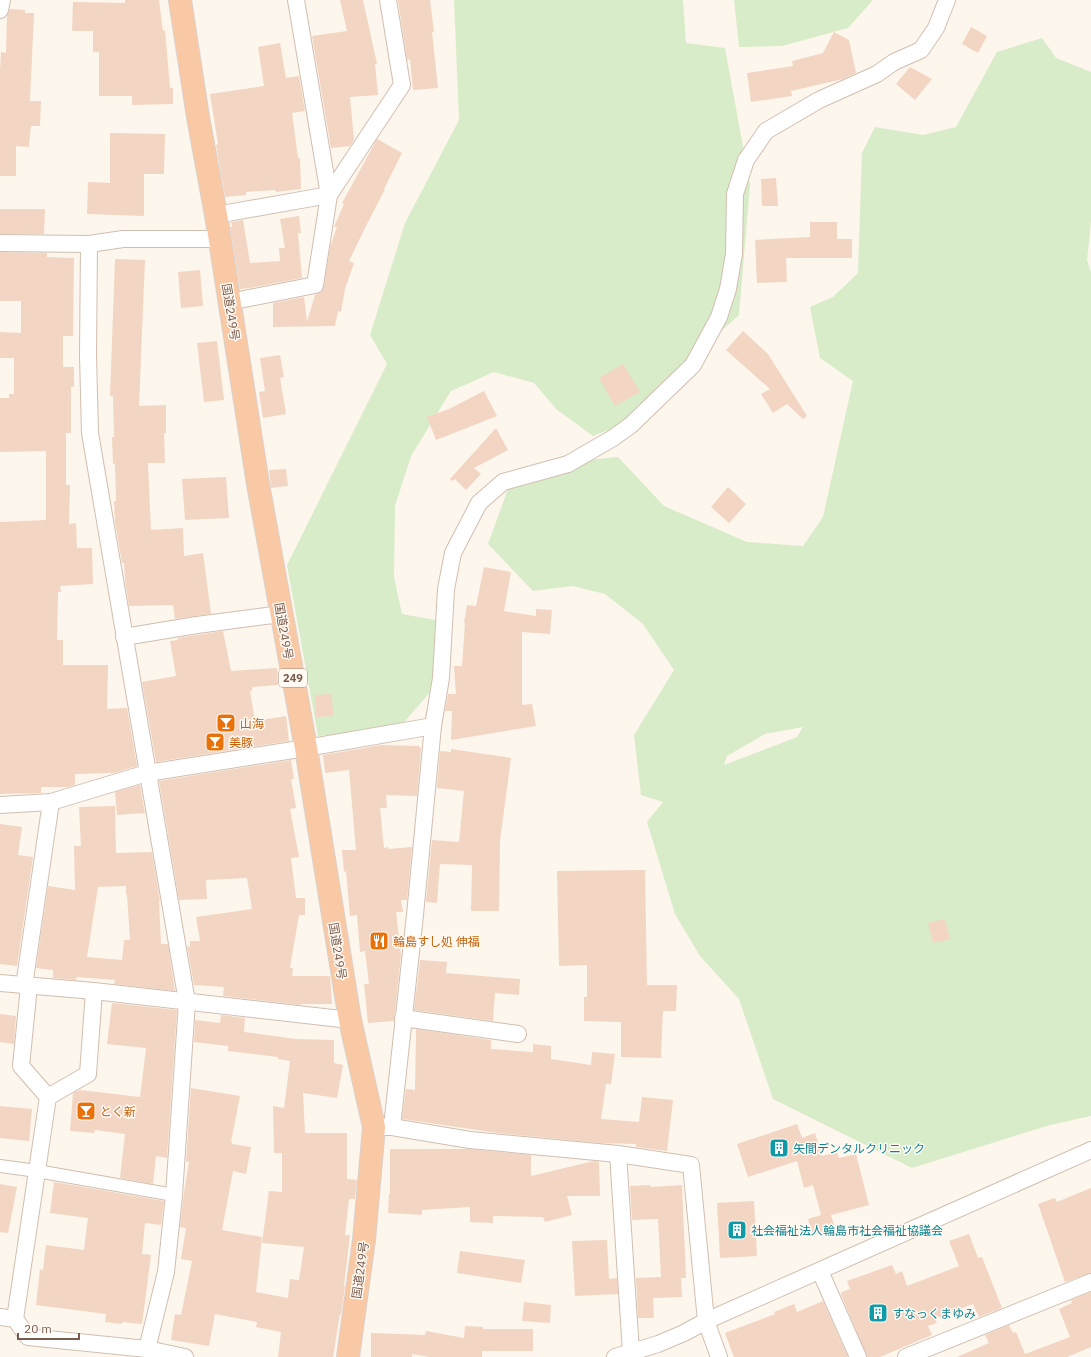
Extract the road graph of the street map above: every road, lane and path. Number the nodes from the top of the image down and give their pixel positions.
1 (2, 0) edge
2 (180, 0) edge
3 (296, 0) edge
4 (388, 0) edge
5 (947, 0) edge
6 (0, 10) edge
7 (329, 195) junction
8 (216, 215) junction
9 (220, 240) junction
10 (0, 242) edge
11 (89, 244) junction
12 (230, 302) junction
13 (281, 614) junction
14 (124, 637) junction
15 (433, 726) junction
16 (306, 748) junction
17 (147, 773) junction
18 (51, 802) junction
19 (0, 805) edge
20 (0, 983) edge
21 (26, 986) junction
22 (94, 991) junction
23 (187, 1002) junction
24 (403, 1018) junction
25 (350, 1020) junction
26 (518, 1034) dead end
27 (48, 1096) junction
28 (383, 1127) junction
29 (1091, 1150) edge
30 (618, 1154) junction
31 (0, 1166) edge
32 (38, 1171) junction
33 (174, 1195) junction
34 (820, 1271) junction
35 (1091, 1282) edge
36 (7, 1318) edge
37 (706, 1321) junction
38 (147, 1349) junction
39 (630, 1352) junction
40 (185, 1357) edge
41 (348, 1357) edge
42 (615, 1357) edge
43 (719, 1357) edge
44 (858, 1357) edge
45 (906, 1357) edge

1 - 6 street
2 - 8 highway, 国道249号 / 249
3 - 7 street
4 - 7 street
5 - 15 street
7 - 8 street
7 - 12 street
8 - 9 highway, 国道249号 / 249
9 - 11 street
9 - 12 highway, 国道249号 / 249
10 - 11 street
11 - 14 street
12 - 13 highway, 国道249号 / 249
13 - 14 street
13 - 16 highway, 国道249号 / 249
14 - 17 street
15 - 16 street
15 - 24 street
16 - 17 street
16 - 25 highway, 国道249号 / 249
17 - 18 street
17 - 23 street
18 - 19 street
18 - 21 street
20 - 21 street
21 - 22 street
21 - 27 street
22 - 23 street
22 - 27 street
23 - 25 street
23 - 33 street
24 - 26 street
24 - 28 street
25 - 28 highway, 国道249号 / 249
27 - 32 street
28 - 30 street
28 - 41 highway, 国道249号 / 249
29 - 34 street
30 - 37 street
30 - 39 street
31 - 32 street
32 - 33 street
32 - 36 street
33 - 38 street
34 - 37 street
34 - 44 street
35 - 45 street
36 - 38 street
37 - 39 street
37 - 43 street
38 - 40 street
39 - 42 street

